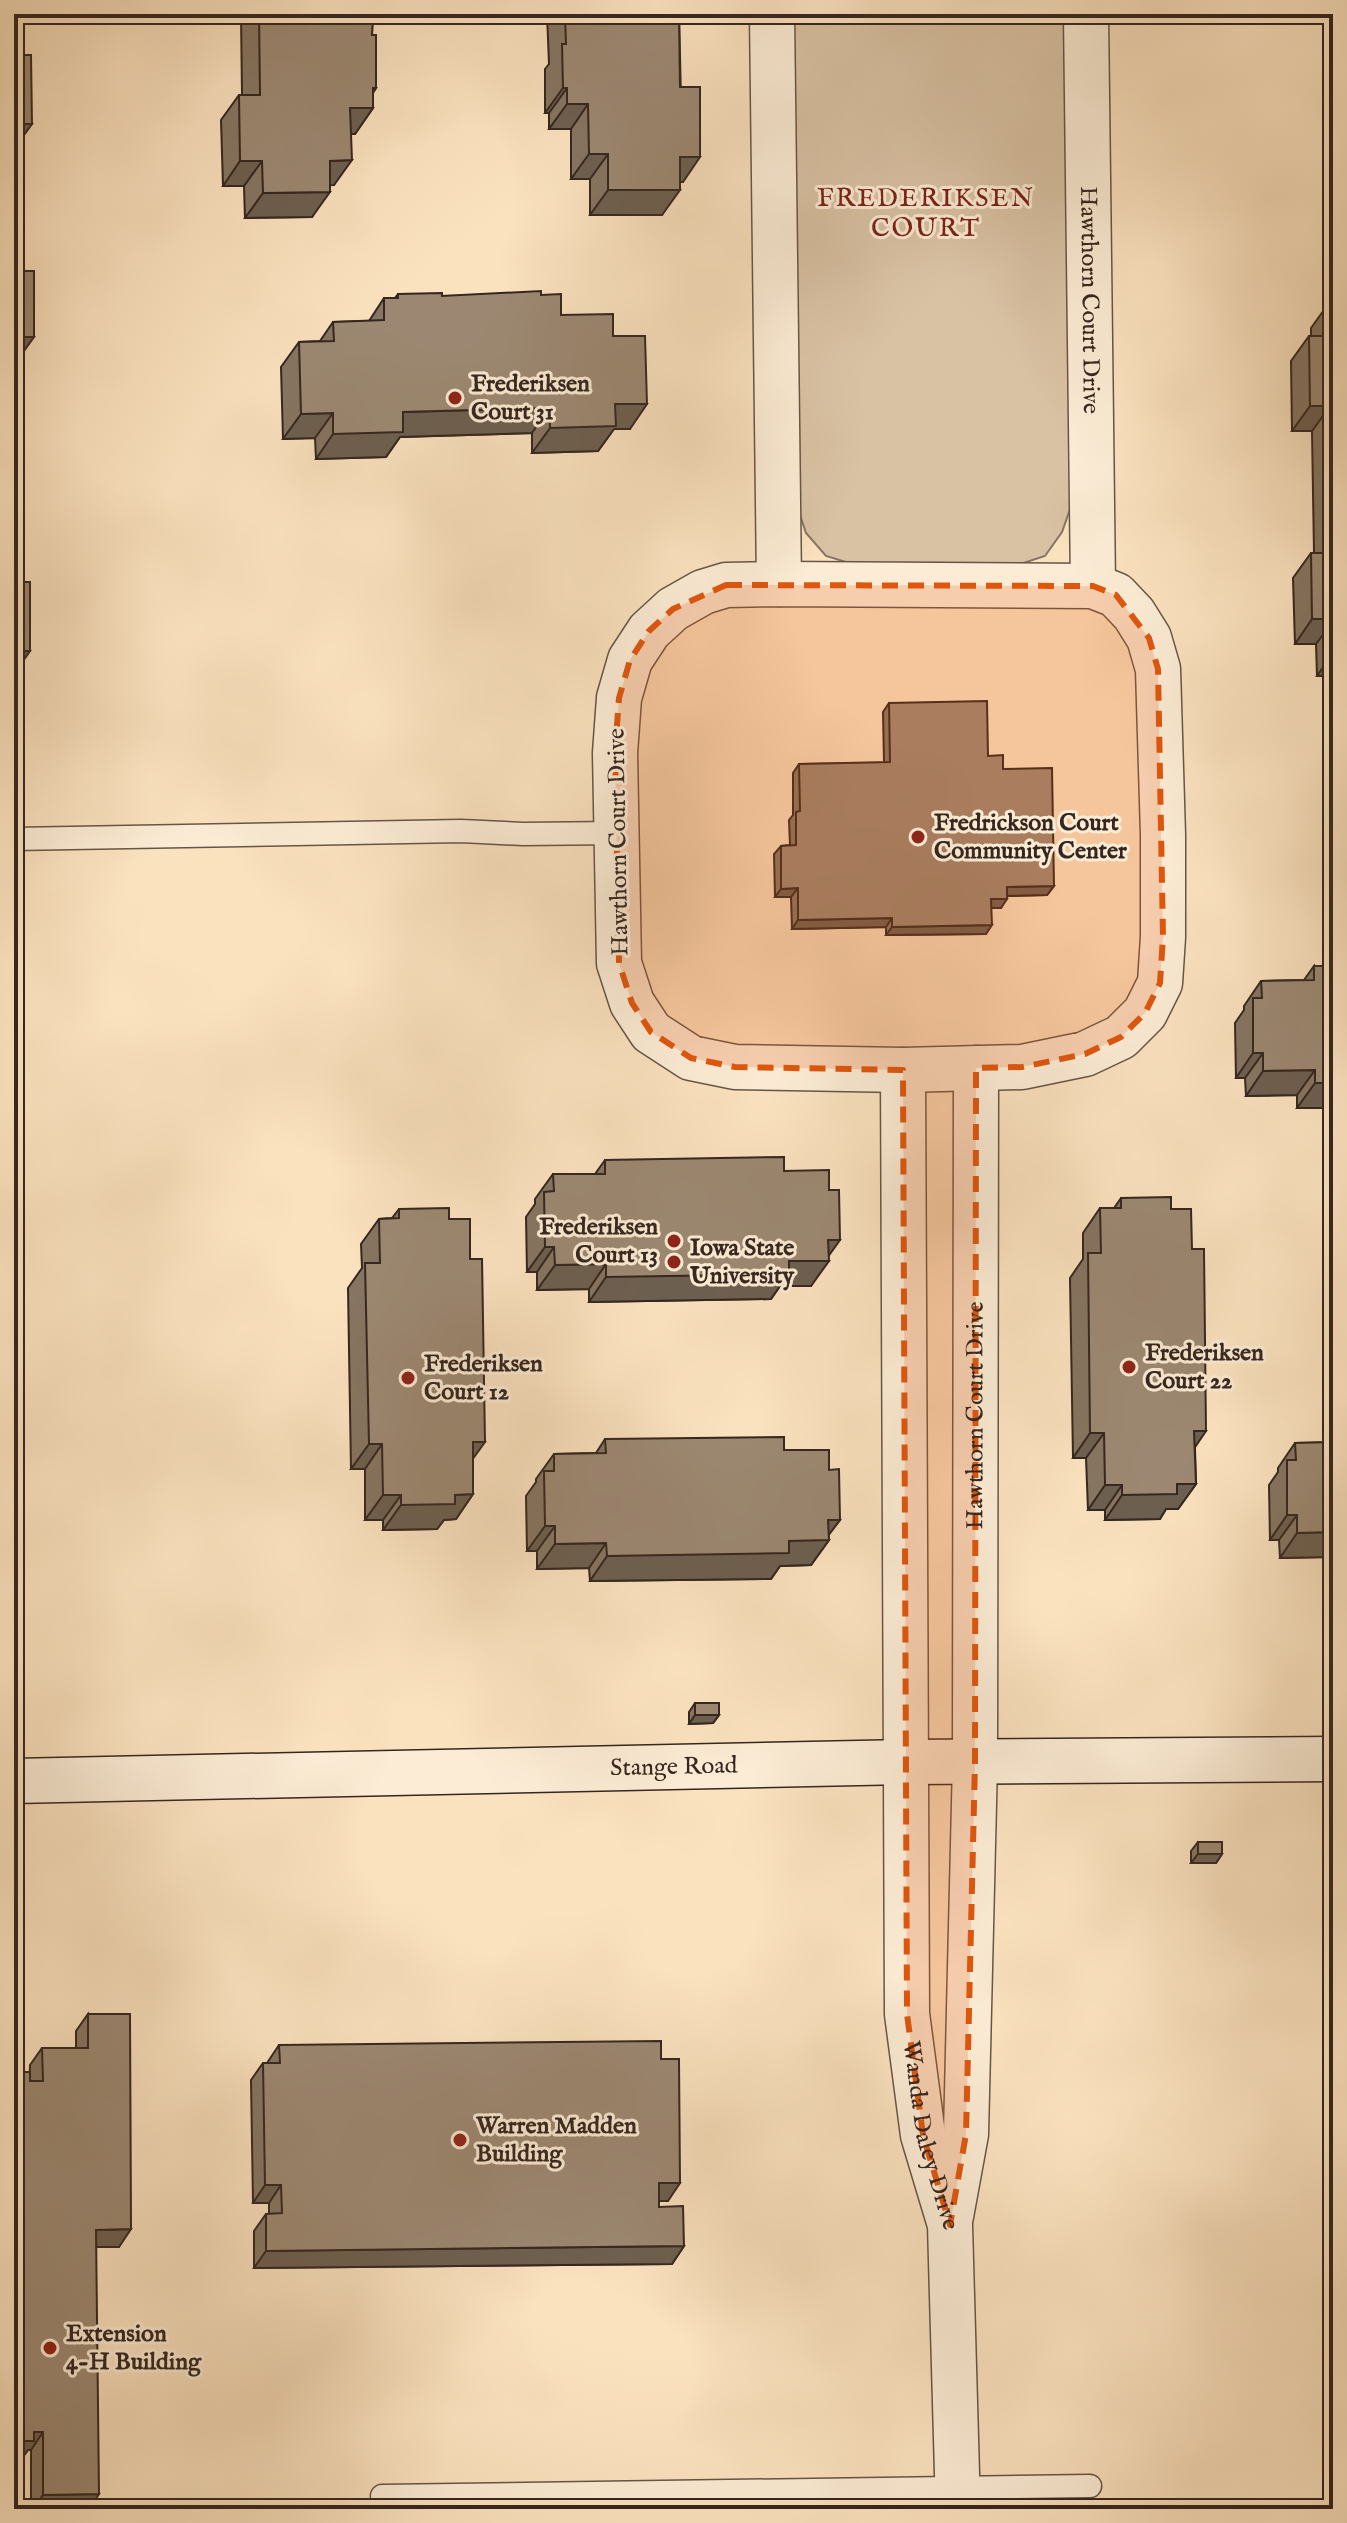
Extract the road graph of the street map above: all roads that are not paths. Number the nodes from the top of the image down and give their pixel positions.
1 (772, 14) edge
2 (1086, 14) edge
3 (779, 584) junction
4 (1093, 586) junction
5 (617, 833) junction
6 (14, 839) edge
7 (976, 1068) junction
8 (903, 1070) junction
9 (1333, 1759) edge
10 (907, 1762) junction
11 (975, 1762) junction
12 (14, 1781) edge
13 (950, 2225) junction
14 (1090, 2486) dead end
15 (382, 2496) dead end
16 (958, 2498) edge

1 - 3 street
2 - 4 street, Hawthorn Court Drive
3 - 4 street, Hawthorn Court Drive
3 - 5 street, Hawthorn Court Drive
4 - 7 street, Hawthorn Court Drive
5 - 6 lane
5 - 8 street, Hawthorn Court Drive
7 - 8 street, Hawthorn Court Drive
7 - 11 street, Hawthorn Court Drive
8 - 10 street
9 - 11 street, Stange Road
10 - 11 street, Stange Road
10 - 12 street, Stange Road
10 - 13 street, Wanda Daley Drive
11 - 13 street, Hawthorn Court Drive
13 - 16 street, Wanda Daley Drive
14 - 16 lane
15 - 16 lane

